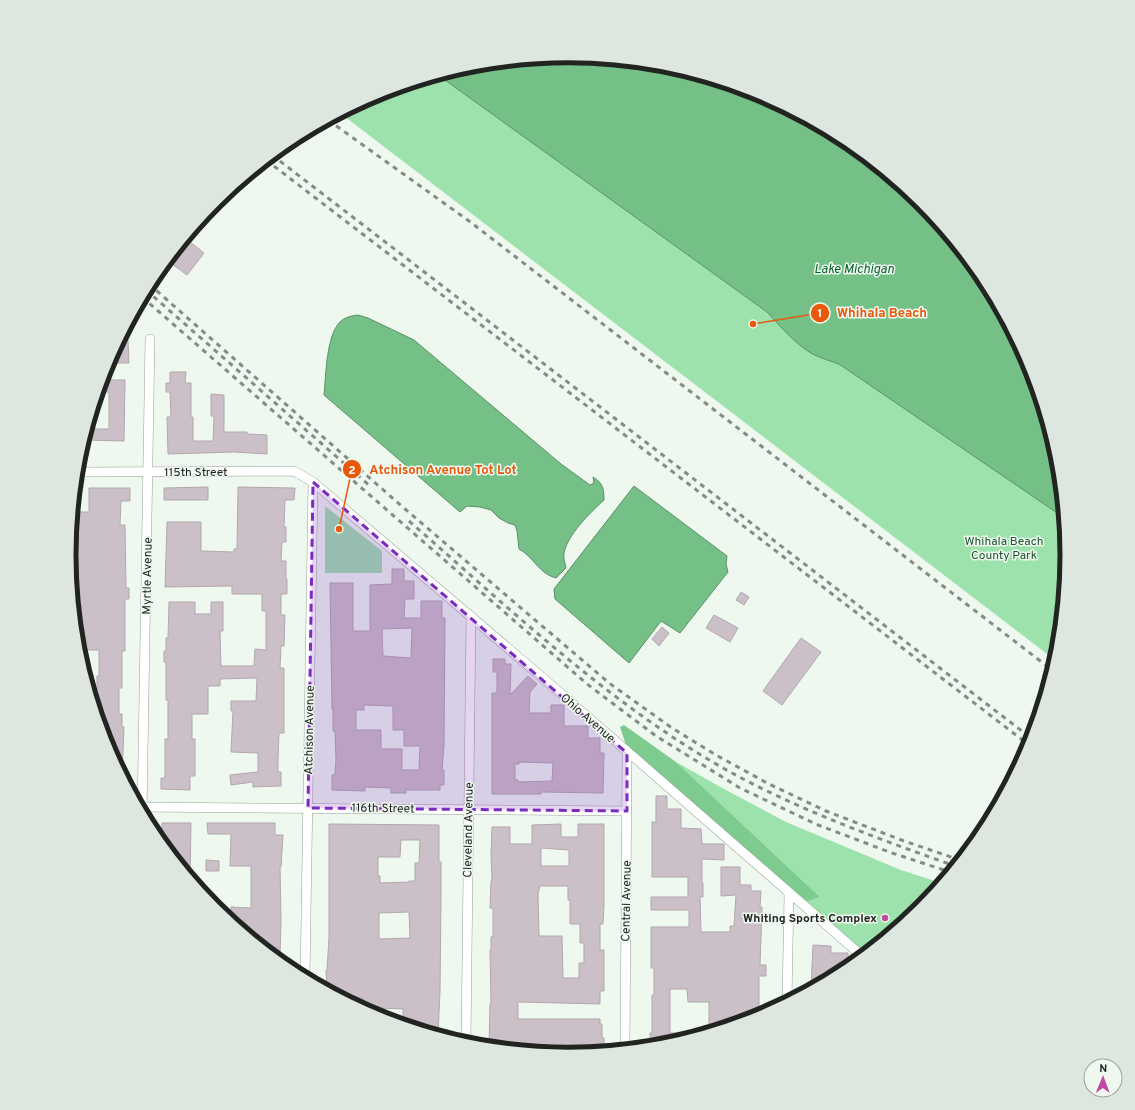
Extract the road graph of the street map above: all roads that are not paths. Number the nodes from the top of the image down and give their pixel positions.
1 (150, 339) dead end
2 (83, 472) edge
3 (149, 472) junction
4 (312, 482) junction
5 (470, 616) junction
6 (628, 753) junction
7 (141, 801) edge
8 (308, 808) junction
9 (146, 809) edge
10 (468, 809) junction
11 (627, 811) junction
12 (789, 894) junction
13 (857, 952) edge
14 (305, 971) edge
15 (787, 995) edge
16 (466, 1037) edge
17 (625, 1044) edge

1 - 3 street, Myrtle Avenue
2 - 3 street, 115th Street
3 - 4 street, 115th Street
3 - 7 street, Myrtle Avenue
4 - 5 street, Ohio Avenue
4 - 8 street, Atchison Avenue
5 - 6 street, Ohio Avenue
5 - 10 street, Cleveland Avenue
6 - 11 street, Central Avenue
6 - 12 street, Ohio Avenue
8 - 9 street, 116th Street
8 - 10 street, 116th Street
8 - 14 street, Atchison Avenue
10 - 11 street, 116th Street
10 - 16 street, Cleveland Avenue
11 - 17 street, Central Avenue
12 - 13 street, Ohio Avenue
12 - 15 street

